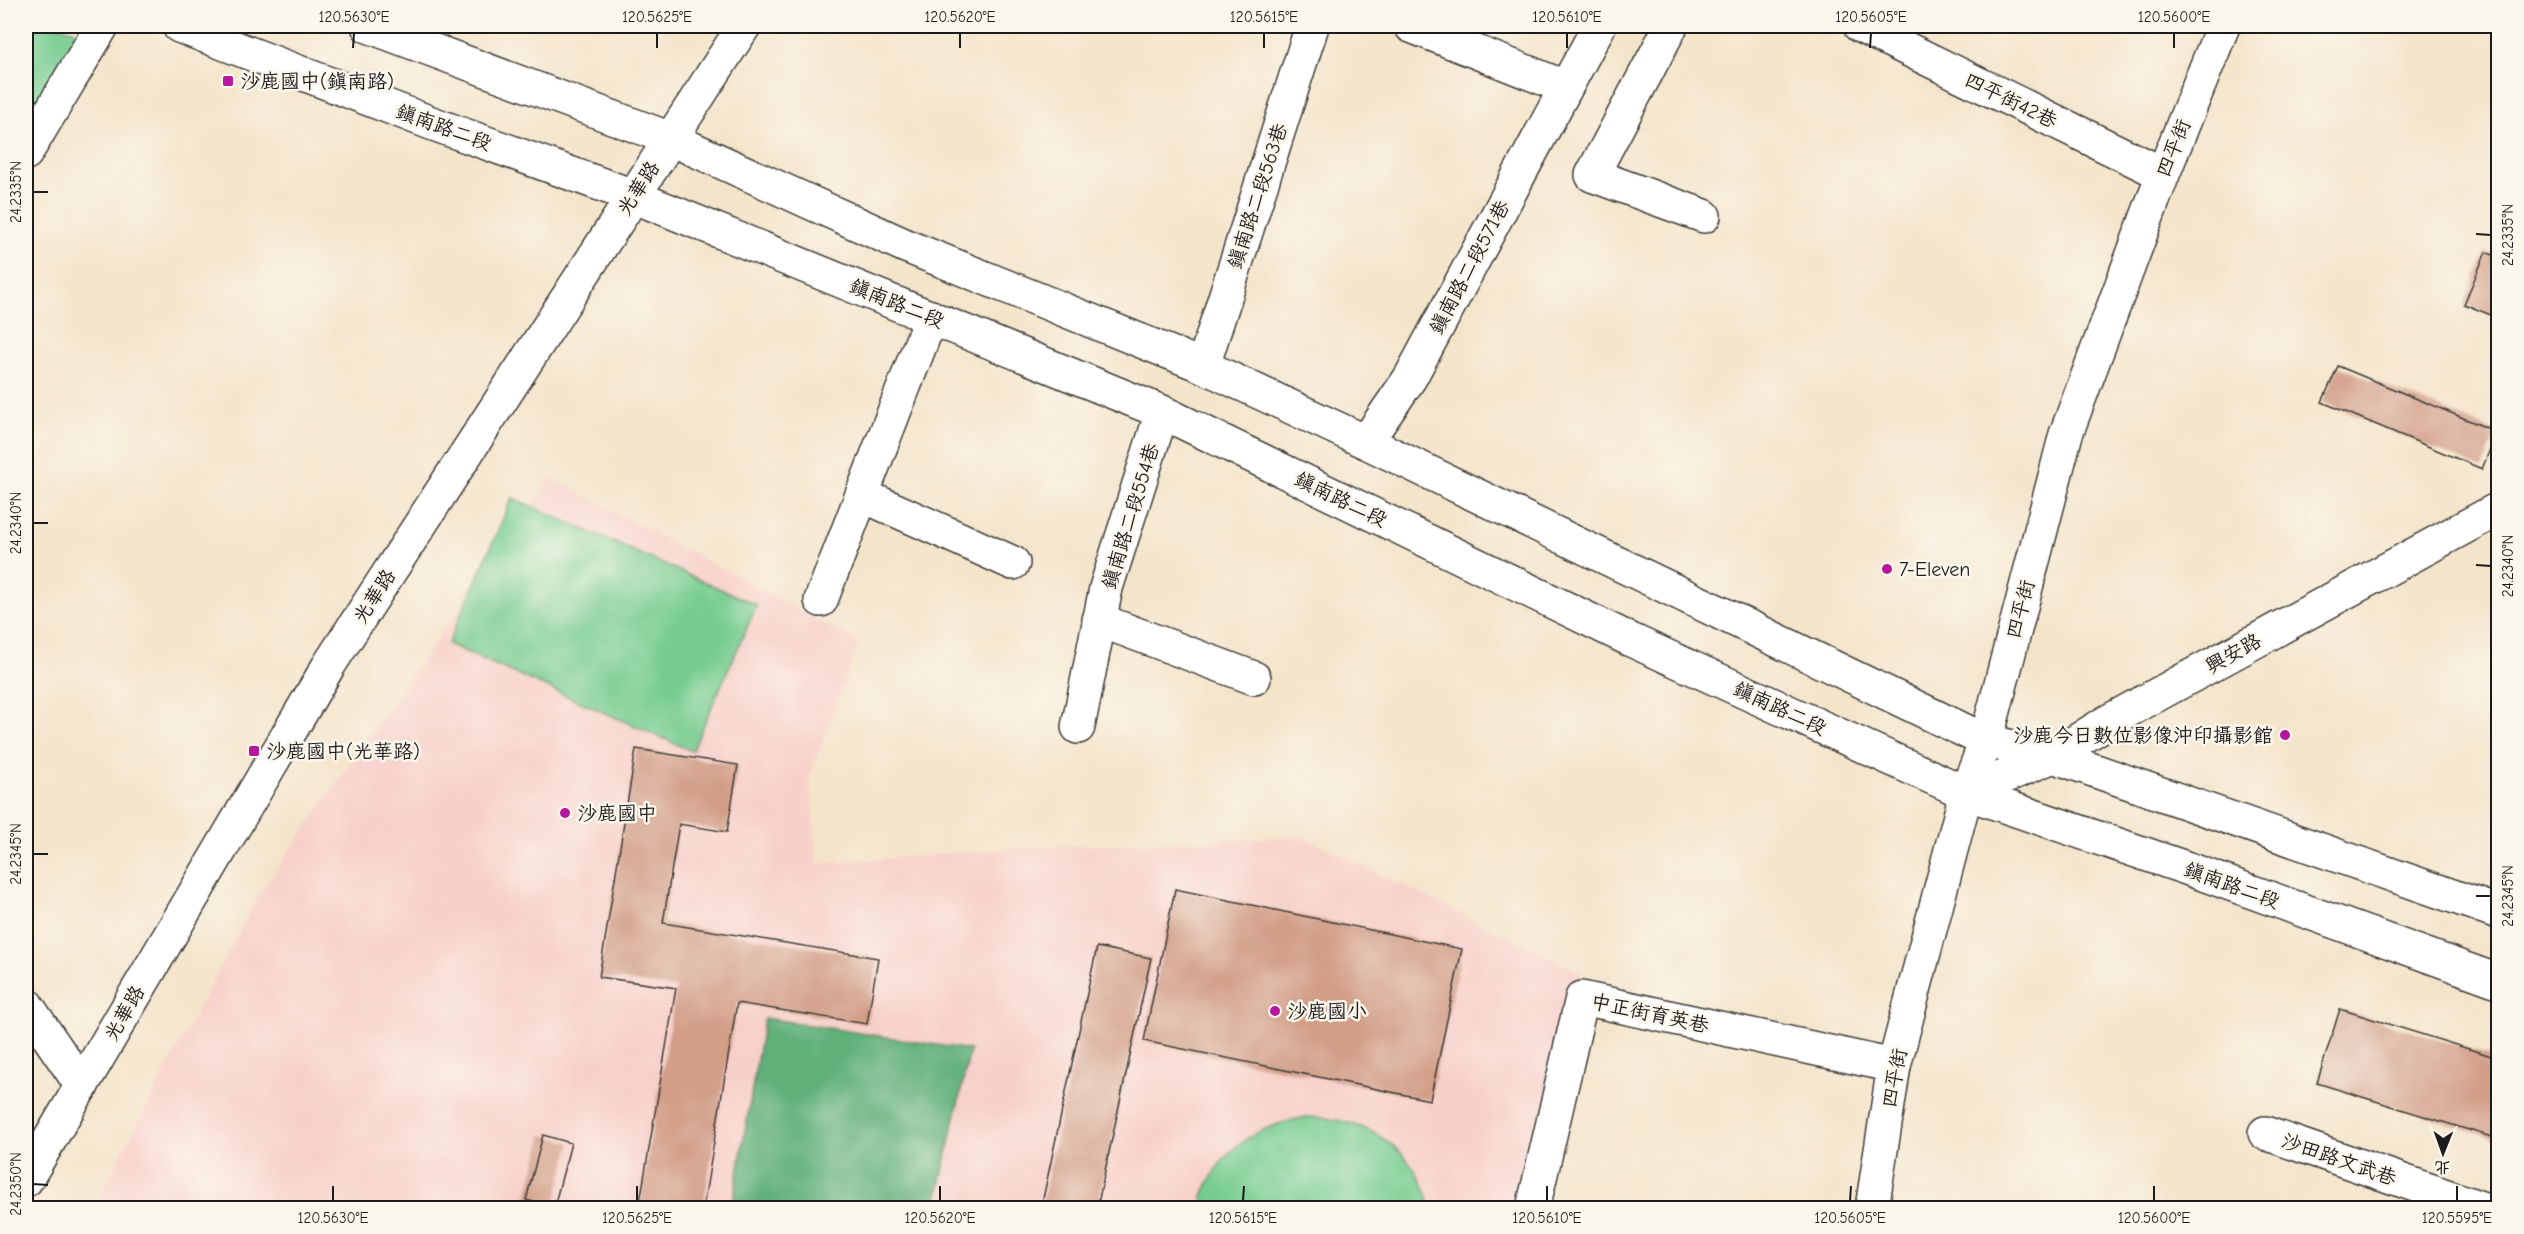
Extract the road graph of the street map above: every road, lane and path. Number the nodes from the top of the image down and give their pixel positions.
1 (102, 26) edge
2 (179, 26) edge
3 (368, 26) edge
4 (744, 26) edge
5 (1312, 26) edge
6 (1411, 26) edge
7 (1599, 26) edge
8 (1671, 26) edge
9 (1860, 26) edge
10 (2223, 26) edge
11 (1565, 87) junction
12 (671, 139) junction
13 (26, 153) edge
14 (2163, 174) junction
15 (633, 196) junction
16 (1704, 216) dead end
17 (931, 317) junction
18 (1203, 366) junction
19 (1162, 412) junction
20 (1366, 442) junction
21 (862, 495) junction
22 (2499, 509) edge
23 (1013, 563) dead end
24 (821, 600) dead end
25 (1100, 620) junction
26 (1254, 678) dead end
27 (1078, 727) dead end
28 (1986, 741) junction
29 (2053, 756) junction
30 (1966, 793) junction
31 (2499, 912) edge
32 (2499, 981) edge
33 (26, 1004) edge
34 (1894, 1066) junction
35 (82, 1086) junction
36 (2265, 1133) dead end
37 (34, 1148) edge
38 (26, 1180) edge
39 (1533, 1209) edge
40 (1872, 1209) edge
41 (2481, 1209) edge

1 - 13 street
2 - 15 street, 鎮南路二段
3 - 12 street
4 - 12 street, 光華路
5 - 18 street, 鎮南路二段563巷
6 - 11 street
7 - 11 street, 鎮南路二段571巷
8 - 16 street
9 - 14 street, 四平街42巷
10 - 14 street, 四平街
11 - 20 street, 鎮南路二段571巷
12 - 15 street, 光華路
12 - 18 street
14 - 28 street, 四平街
15 - 17 street, 鎮南路二段
15 - 35 street, 光華路
17 - 19 street, 鎮南路二段
17 - 21 street
18 - 20 street
19 - 25 street, 鎮南路二段554巷
19 - 30 street, 鎮南路二段
20 - 28 street
21 - 23 street
21 - 24 street
22 - 29 street, 興安路
25 - 26 street
25 - 27 street, 鎮南路二段554巷
28 - 29 street
28 - 30 street, 四平街
29 - 30 street, 興安路
29 - 31 street
30 - 32 street, 鎮南路二段
30 - 34 street, 四平街
33 - 35 street
34 - 39 street, 中正街育英巷
34 - 40 street, 四平街
35 - 37 street, 光華路
36 - 41 street, 沙田路文武巷
37 - 38 street, 光華路

